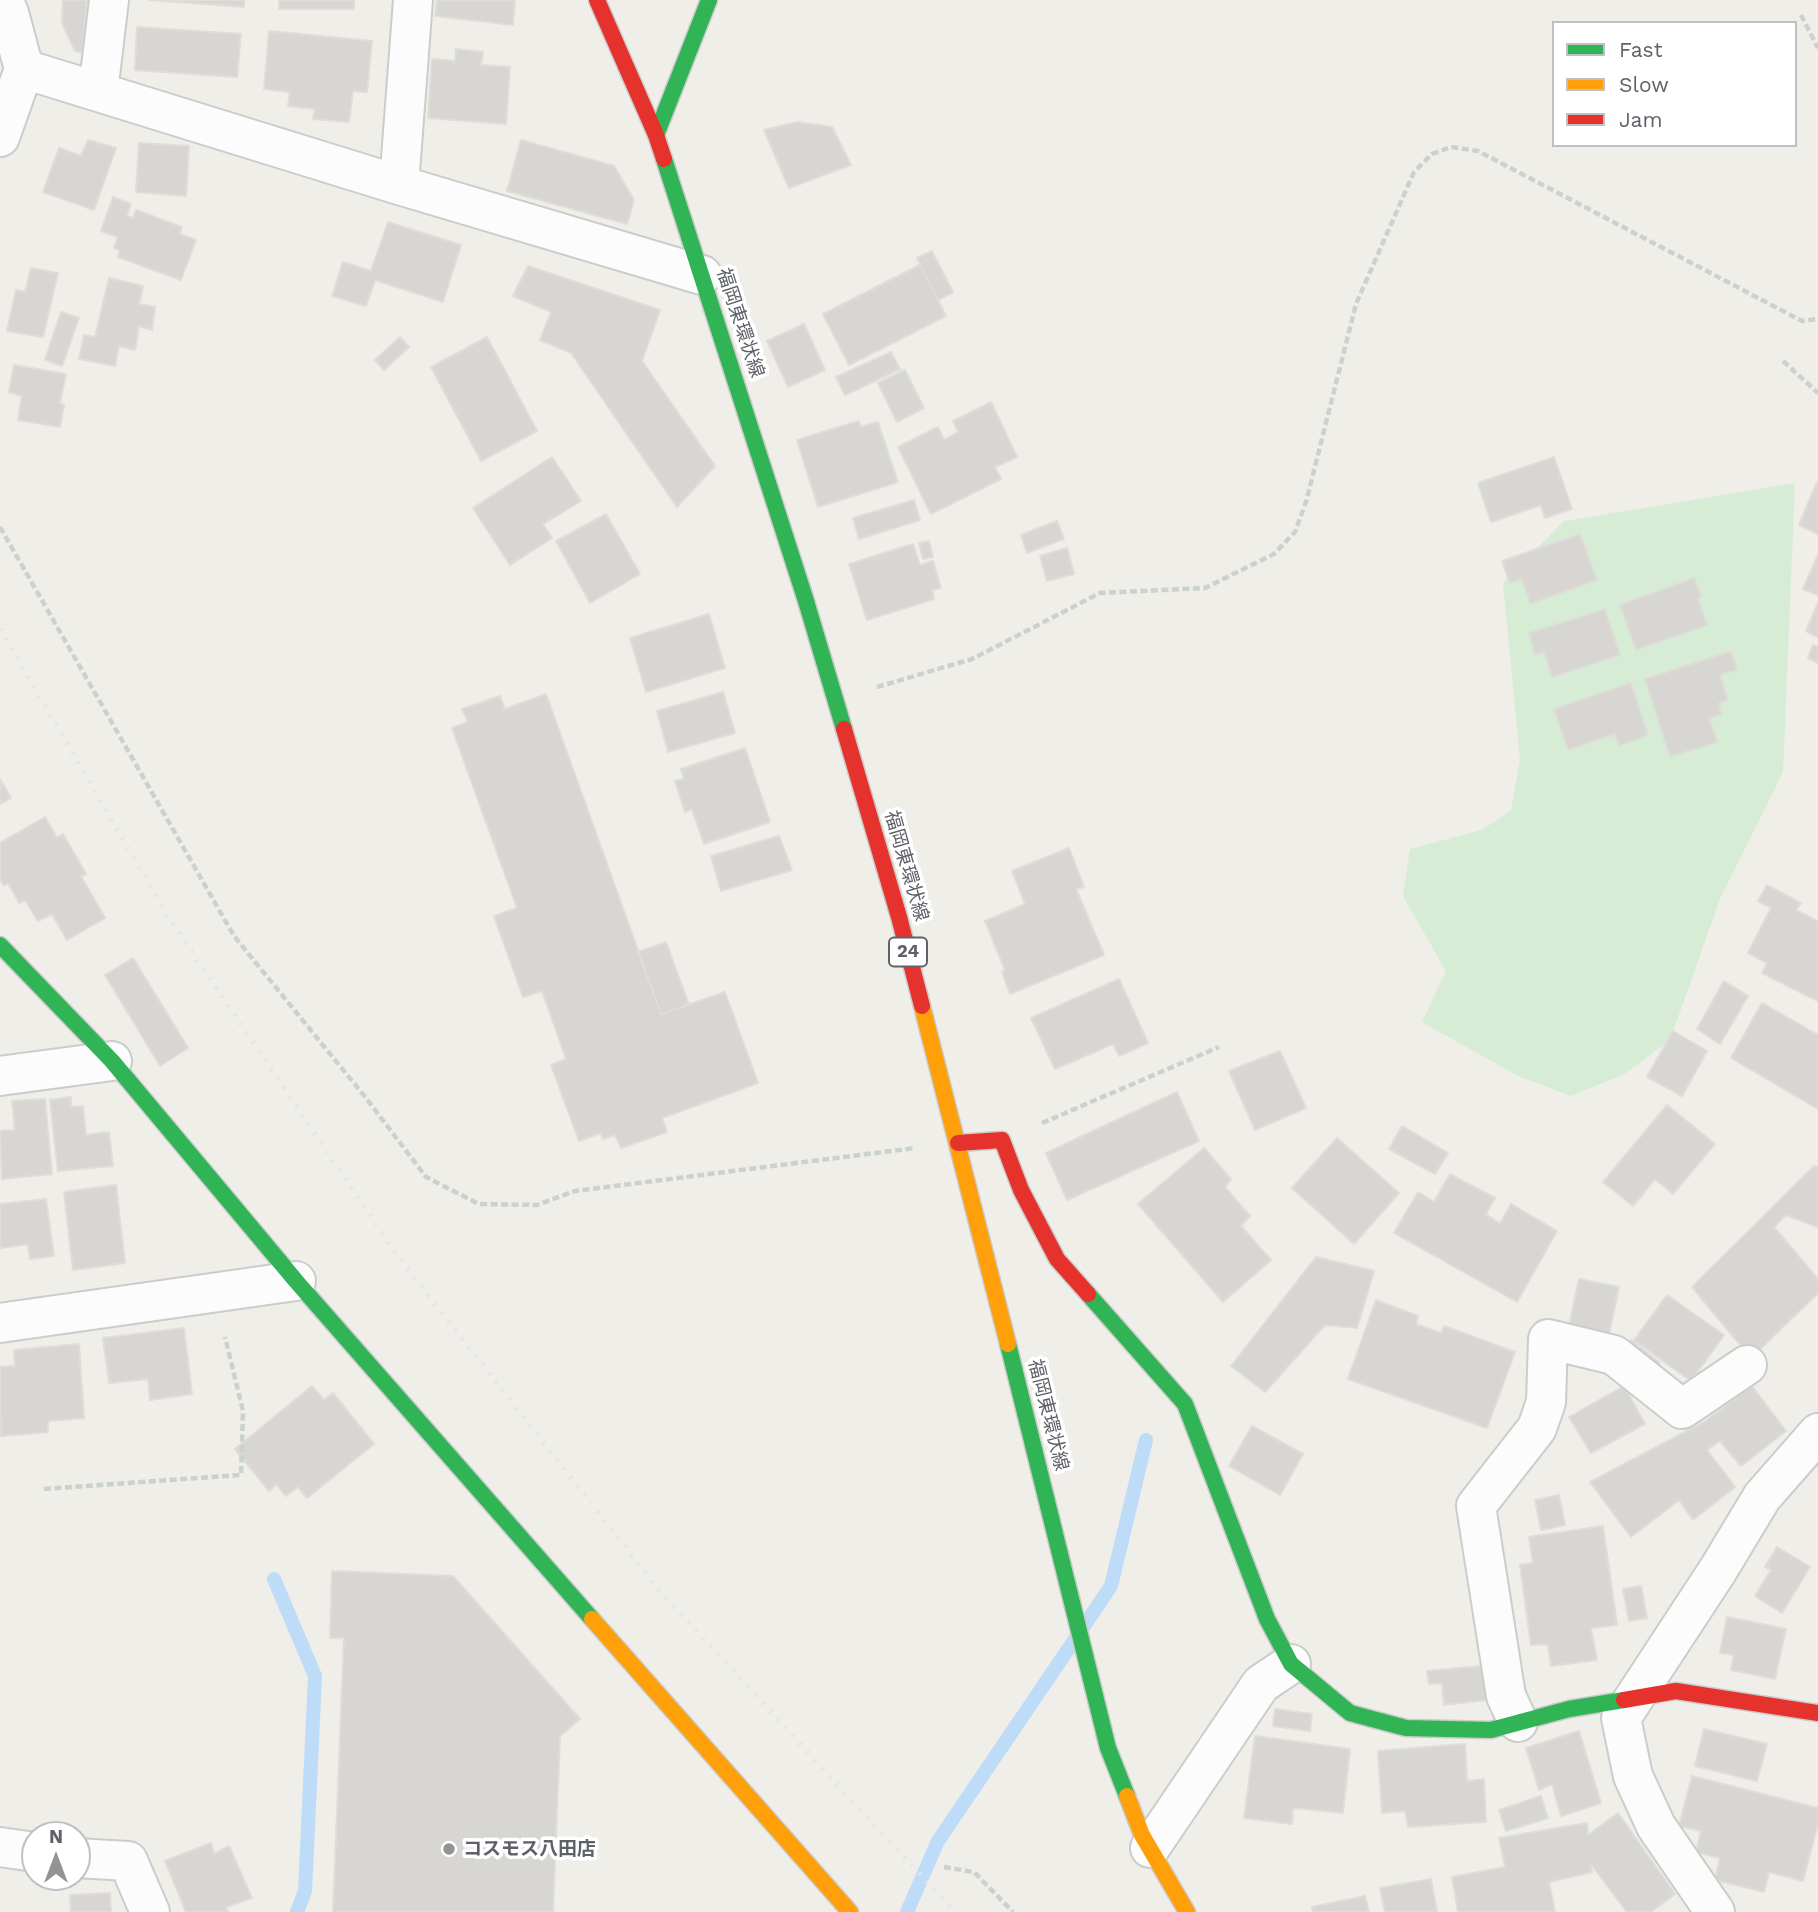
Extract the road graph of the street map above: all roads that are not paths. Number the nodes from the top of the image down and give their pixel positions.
1 (3, 0) edge
2 (108, 0) edge
3 (413, 0) edge
4 (597, 0) edge
5 (709, 0) edge
6 (24, 69) junction
7 (98, 92) junction
8 (656, 135) junction
9 (0, 137) edge
10 (399, 185) junction
11 (702, 275) junction
12 (0, 945) edge
13 (112, 1062) junction
14 (0, 1076) edge
15 (958, 1143) junction
16 (296, 1281) junction
17 (0, 1322) edge
18 (1747, 1365) dead end
19 (1818, 1433) edge
20 (1291, 1664) junction
21 (1635, 1696) junction
22 (1818, 1713) edge
23 (1518, 1722) junction
24 (0, 1847) edge
25 (1150, 1848) junction
26 (21, 1850) edge
27 (91, 1859) edge
28 (150, 1912) edge
29 (850, 1912) edge
30 (1187, 1912) edge
31 (1715, 1912) edge

1 - 6 street
2 - 7 street
3 - 10 street
4 - 8 street, 福岡東環状線 / 24
5 - 8 street
6 - 7 street
6 - 9 street
7 - 10 street
8 - 11 street, 福岡東環状線 / 24
10 - 11 street
11 - 15 street, 福岡東環状線 / 24
12 - 13 street
13 - 14 street
13 - 16 street
15 - 20 street
15 - 25 street, 福岡東環状線 / 24
16 - 17 street
16 - 29 street
18 - 23 street
19 - 21 street
20 - 23 street
20 - 25 street
21 - 22 street
21 - 23 street
21 - 31 street
24 - 26 street
25 - 30 street, 福岡東環状線 / 24
27 - 28 street

